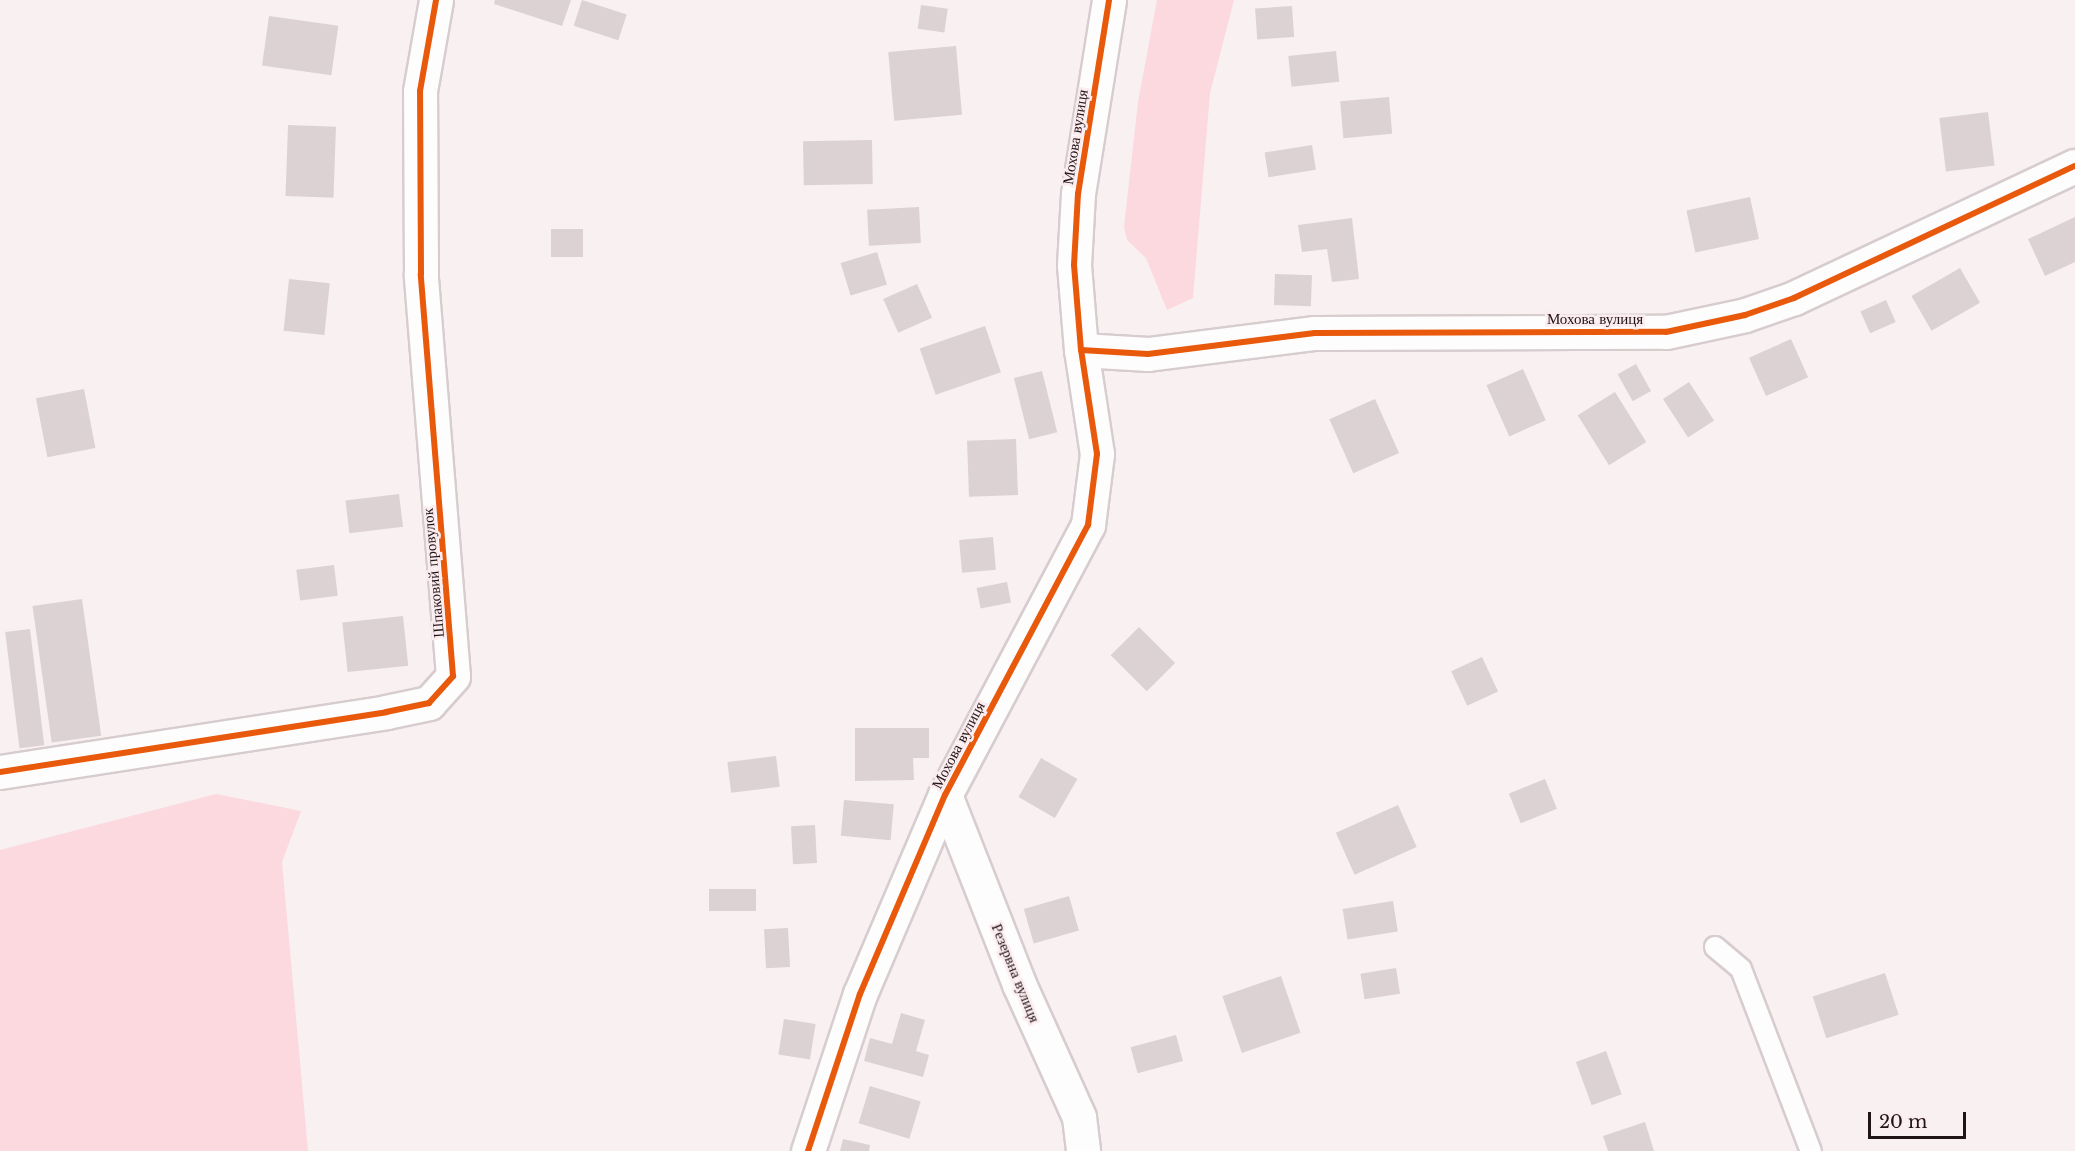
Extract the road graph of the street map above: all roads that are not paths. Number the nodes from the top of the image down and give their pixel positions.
1 (436, 0) edge
2 (1109, 0) edge
3 (2075, 166) edge
4 (1081, 350) junction
5 (0, 772) edge
6 (945, 795) junction
7 (1716, 947) dead end
8 (808, 1151) edge
9 (1083, 1151) edge
10 (1811, 1151) edge

1 - 5 street, Шпаковий провулок
2 - 4 street, Мохова вулиця
3 - 4 street, Мохова вулиця
4 - 6 street, Мохова вулиця
6 - 8 street, Мохова вулиця
6 - 9 street, Резервна вулиця
7 - 10 lane

